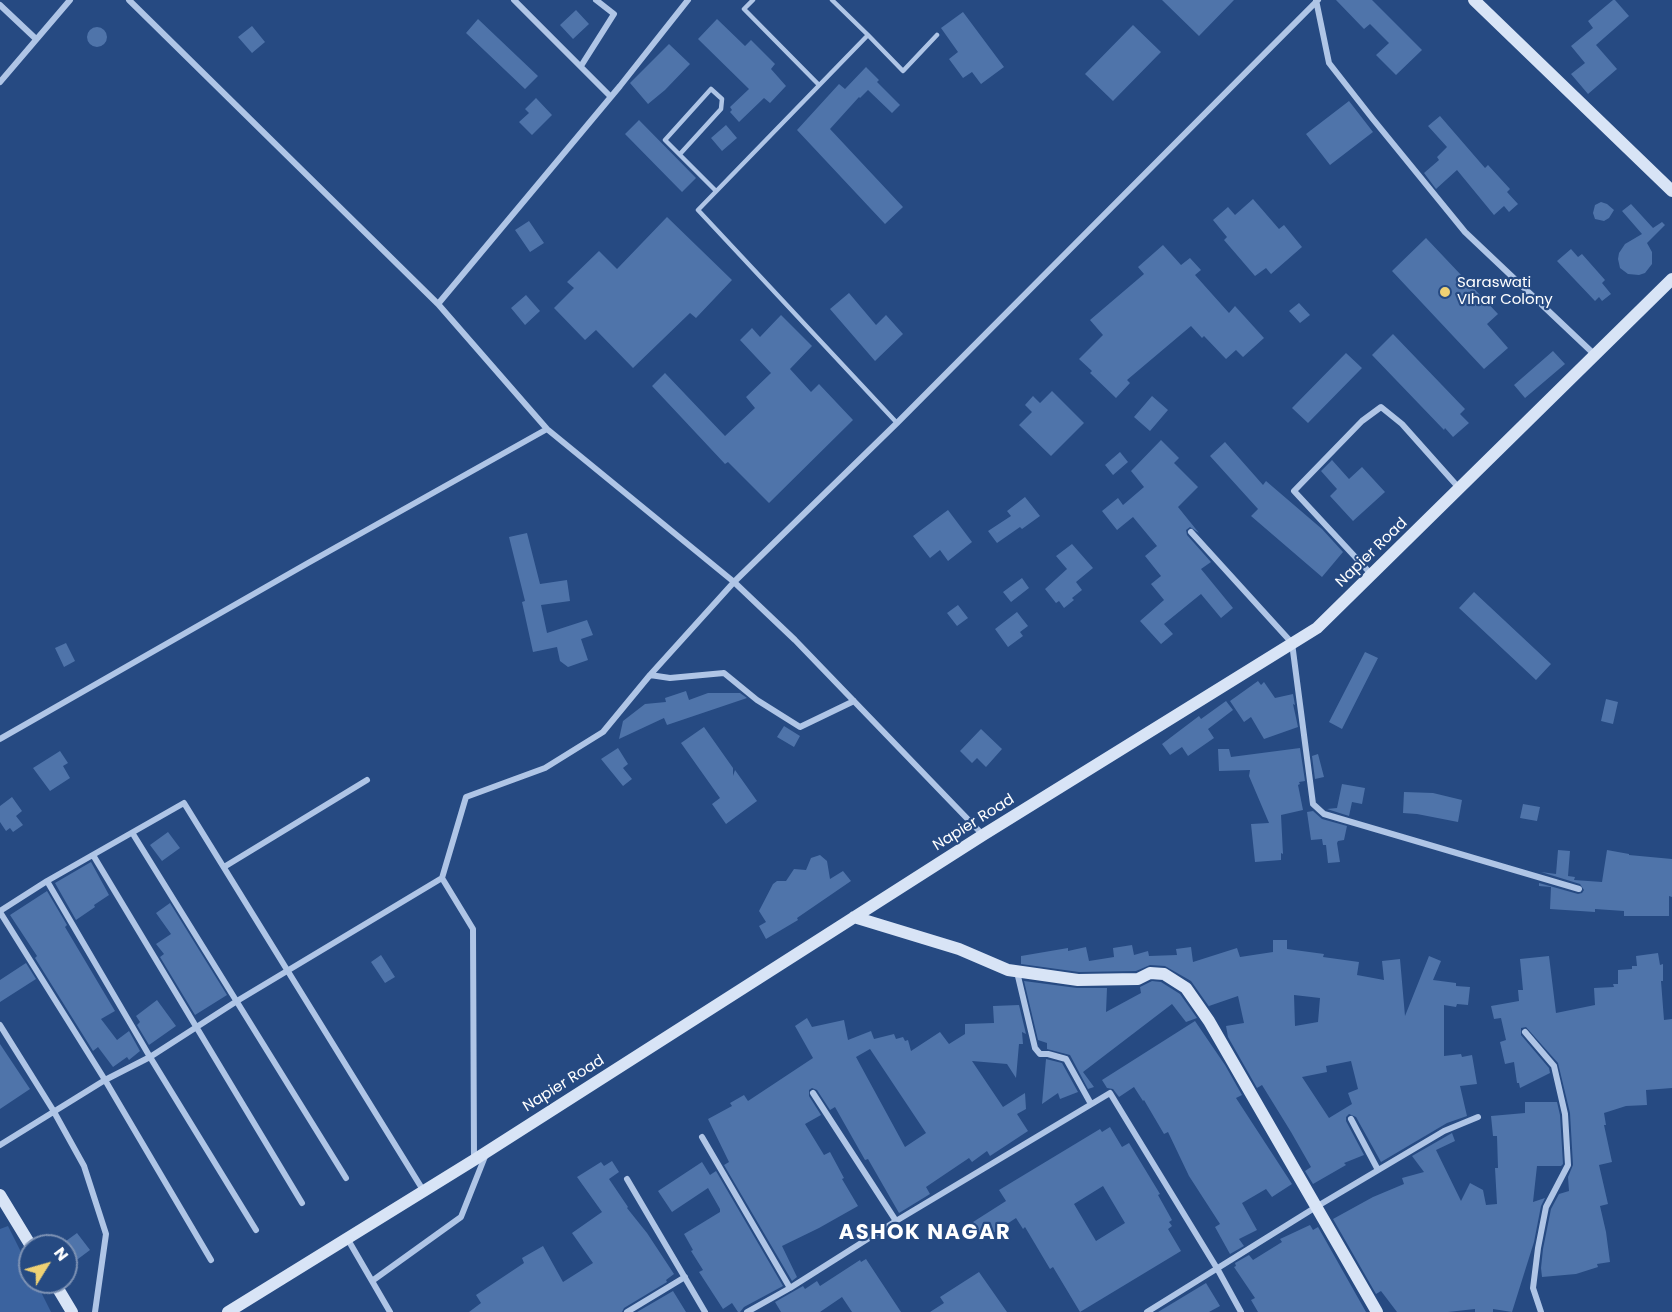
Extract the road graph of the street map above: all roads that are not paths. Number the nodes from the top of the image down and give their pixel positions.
1 (70, 0) edge
2 (129, 0) edge
3 (514, 0) edge
4 (596, 0) edge
5 (688, 0) edge
6 (753, 0) edge
7 (832, 0) edge
8 (1316, 0) edge
9 (1474, 0) edge
10 (0, 5) edge
11 (868, 35) junction
12 (937, 35) dead end
13 (36, 39) junction
14 (581, 66) junction
15 (0, 82) edge
16 (819, 85) junction
17 (611, 97) junction
18 (680, 154) junction
19 (1672, 190) edge
20 (716, 191) junction
21 (1672, 279) edge
22 (438, 304) junction
23 (1595, 355) junction
24 (897, 423) junction
25 (548, 429) junction
26 (1459, 488) junction
27 (1191, 532) dead end
28 (1371, 574) junction
29 (734, 582) junction
30 (1292, 643) junction
31 (650, 675) junction
32 (854, 701) junction
33 (0, 739) edge
34 (367, 780) dead end
35 (133, 834) junction
36 (983, 835) junction
37 (93, 855) junction
38 (224, 867) junction
39 (442, 878) junction
40 (47, 881) junction
41 (1579, 889) dead end
42 (0, 911) edge
43 (854, 917) junction
44 (287, 971) junction
45 (1017, 971) junction
46 (237, 1001) junction
47 (0, 1024) edge
48 (196, 1028) junction
49 (1525, 1032) dead end
50 (150, 1057) junction
51 (105, 1080) junction
52 (813, 1093) dead end
53 (1091, 1104) junction
54 (53, 1110) junction
55 (1478, 1117) dead end
56 (1351, 1119) dead end
57 (702, 1137) dead end
58 (0, 1145) edge
59 (487, 1151) junction
60 (474, 1161) junction
61 (1377, 1170) junction
62 (346, 1178) dead end
63 (627, 1179) dead end
64 (423, 1190) junction
65 (0, 1195) edge
66 (302, 1203) dead end
67 (1316, 1207) junction
68 (896, 1221) junction
69 (256, 1230) dead end
70 (24, 1234) edge
71 (347, 1238) junction
72 (211, 1260) dead end
73 (1218, 1270) junction
74 (685, 1277) junction
75 (372, 1281) junction
76 (790, 1288) junction
77 (61, 1294) edge
78 (72, 1312) edge
79 (94, 1312) edge
80 (228, 1312) edge
81 (390, 1312) edge
82 (627, 1312) edge
83 (705, 1312) edge
84 (747, 1312) edge
85 (1147, 1312) edge
86 (1241, 1312) edge
87 (1377, 1312) edge
88 (1541, 1312) edge

1 - 13 street
2 - 22 street
3 - 14 street
4 - 14 street
5 - 17 street
6 - 16 lane
7 - 11 lane
8 - 23 street
8 - 24 street
9 - 19 street
10 - 13 street
11 - 12 lane
11 - 16 lane
13 - 15 street
14 - 17 street
16 - 20 lane
17 - 22 street
18 - 18 lane
18 - 20 lane
20 - 24 lane
21 - 23 street, Napier Road
22 - 25 street
23 - 26 street, Napier Road
24 - 29 street
25 - 29 street
25 - 33 street
26 - 28 street, Napier Road
26 - 28 street
27 - 30 street
28 - 30 street, Napier Road
29 - 31 street
29 - 32 street
30 - 36 street, Napier Road
30 - 41 street
31 - 32 street
31 - 39 street
32 - 36 street
34 - 38 street
35 - 37 street
35 - 38 street
35 - 46 street
36 - 43 street, Napier Road
37 - 40 street
37 - 48 street
38 - 44 street
39 - 44 street
39 - 60 street
40 - 42 street
40 - 50 street
42 - 51 street
43 - 45 street
43 - 59 street, Napier Road
44 - 46 street
44 - 64 street
45 - 53 street
45 - 67 street
46 - 48 street
46 - 62 street
47 - 54 street
48 - 50 street
48 - 66 street
49 - 88 street
50 - 51 street
50 - 69 street
51 - 54 street
51 - 72 street
52 - 68 street
53 - 68 street
53 - 73 street
54 - 58 street
54 - 79 street
55 - 61 street
56 - 61 street
57 - 76 street
59 - 60 street, Napier Road
59 - 75 street
60 - 64 street, Napier Road
61 - 67 street
63 - 74 street
64 - 71 street, Napier Road
65 - 70 street
67 - 73 street
67 - 87 street
68 - 76 street
71 - 75 street
71 - 80 street, Napier Road
73 - 85 street
73 - 86 street
74 - 82 street
74 - 83 street
75 - 81 street
76 - 84 street
77 - 78 street

